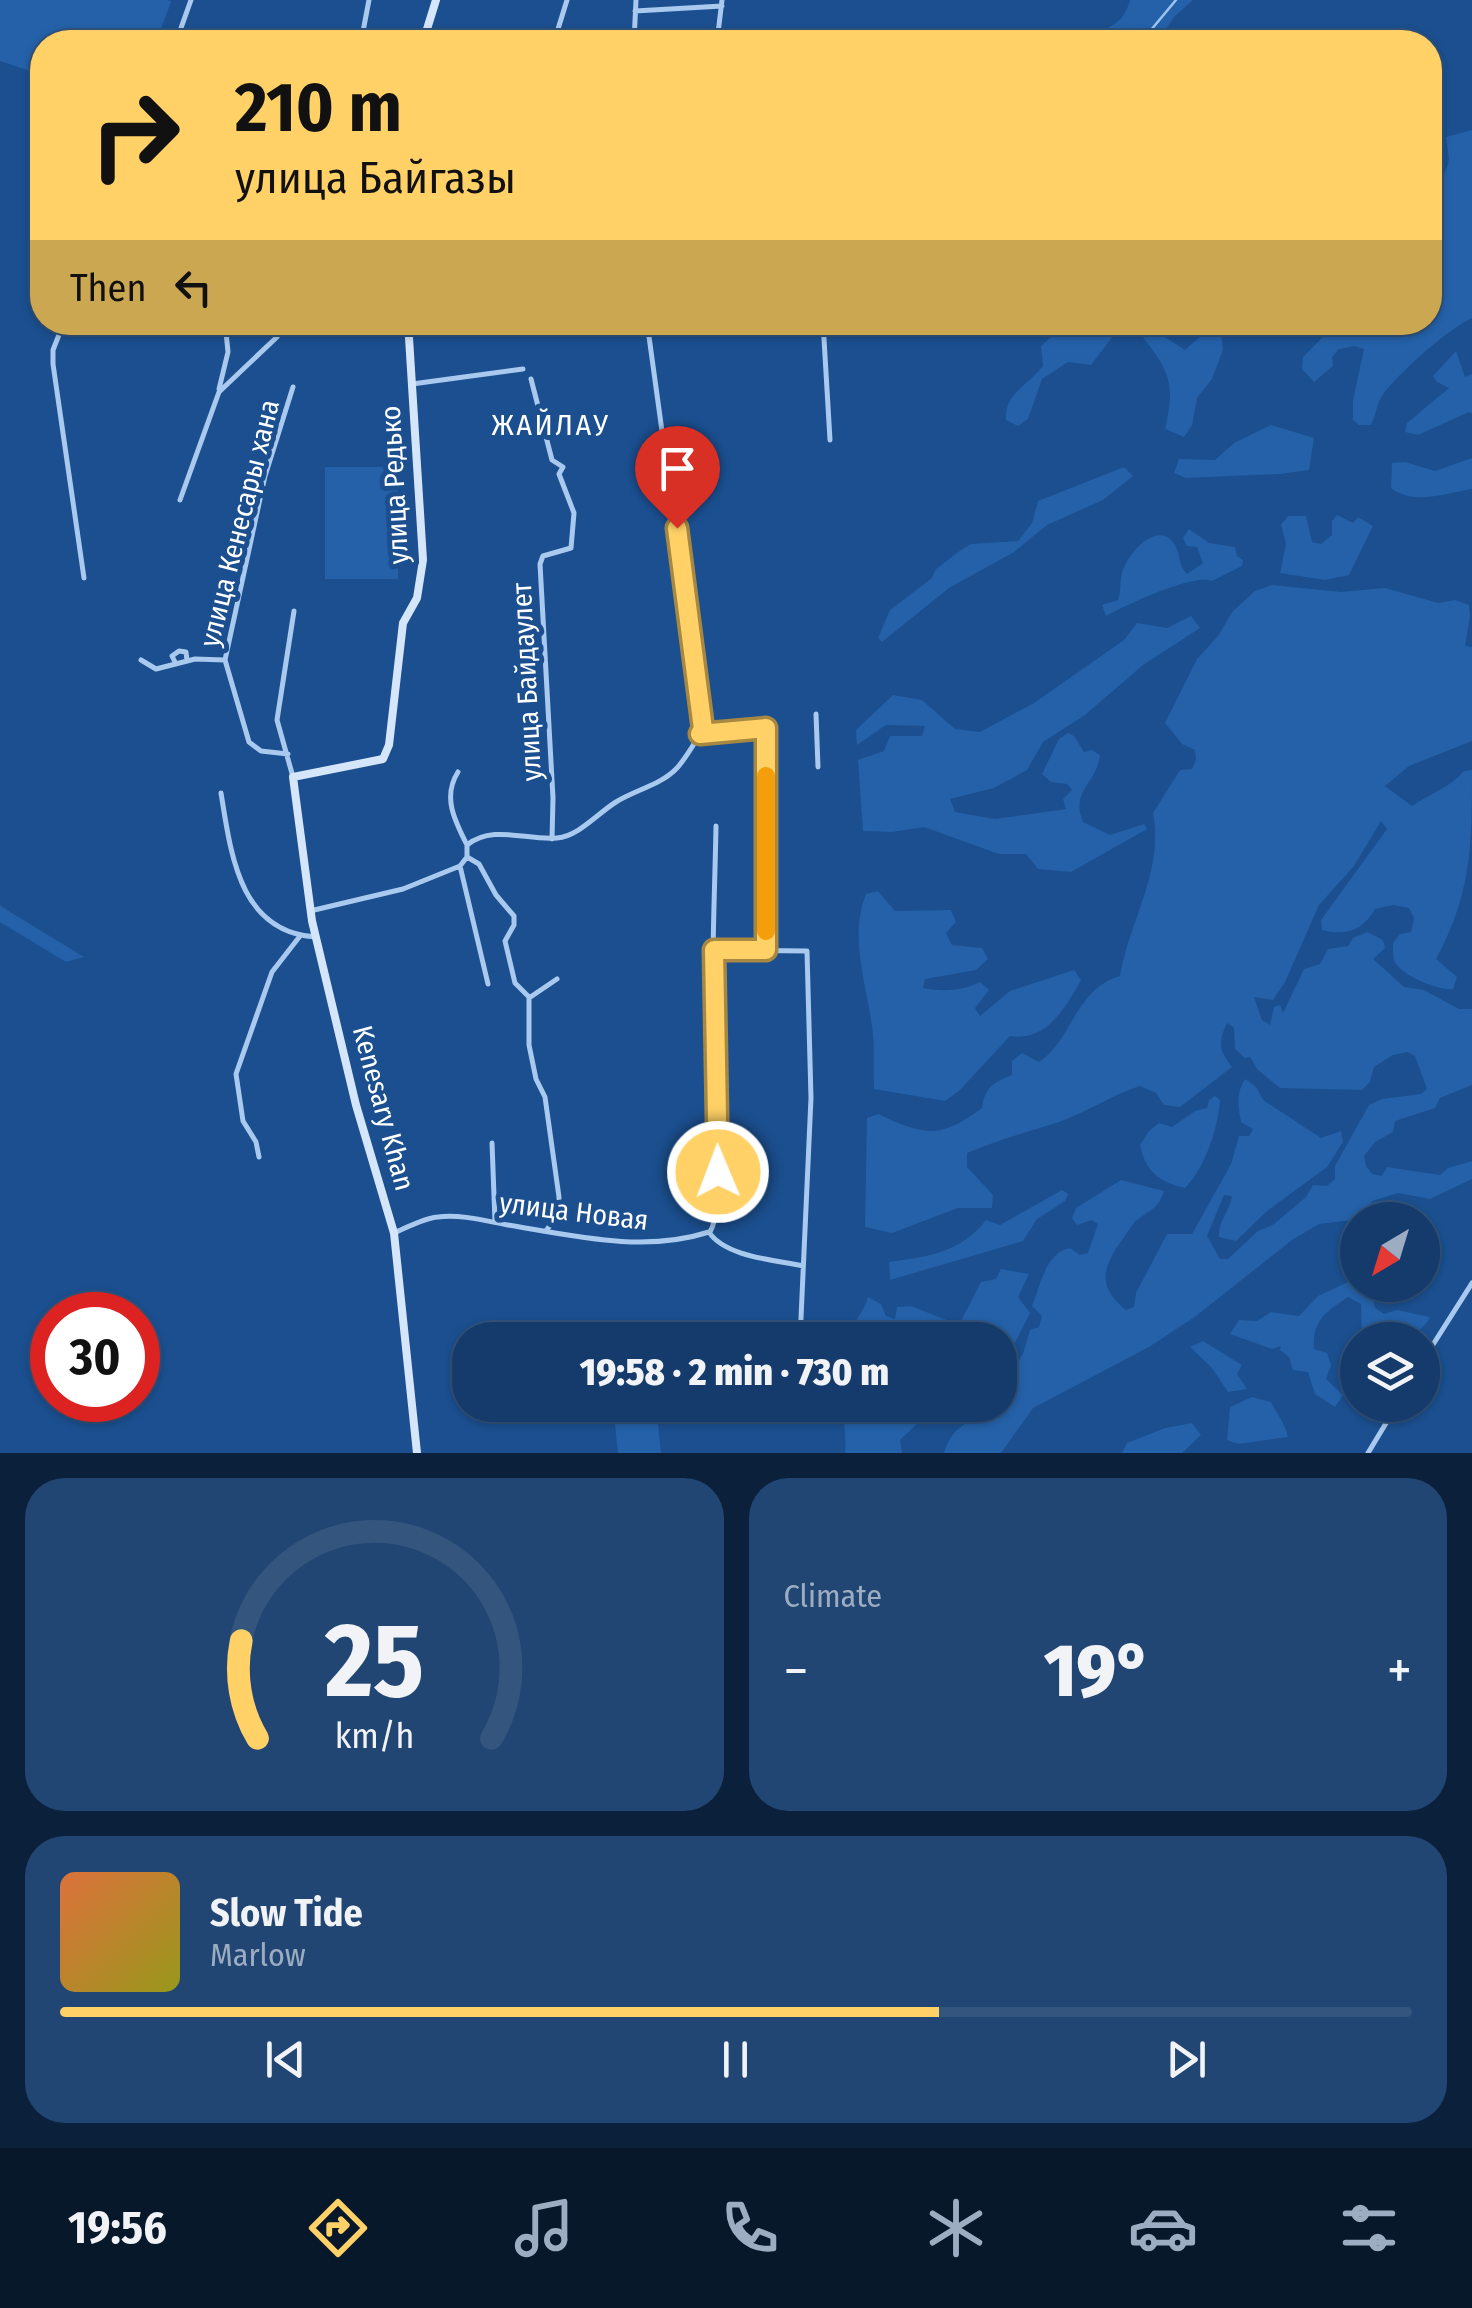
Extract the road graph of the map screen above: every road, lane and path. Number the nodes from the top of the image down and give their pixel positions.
1 (191, 0) edge
2 (370, 0) edge
3 (436, 0) edge
4 (568, 0) edge
5 (636, 0) edge
6 (722, 3) edge
7 (635, 12) junction
8 (180, 30) edge
9 (364, 30) edge
10 (427, 30) edge
11 (558, 30) edge
12 (634, 30) edge
13 (719, 30) edge
14 (59, 335) edge
15 (226, 335) edge
16 (278, 335) edge
17 (409, 335) edge
18 (650, 335) edge
19 (824, 335) edge
20 (523, 369) dead end
21 (531, 379) dead end
22 (412, 384) junction
23 (293, 387) dead end
24 (218, 392) junction
25 (830, 440) dead end
26 (180, 500) dead end
27 (84, 578) dead end
28 (294, 611) dead end
29 (141, 660) dead end
30 (224, 660) junction
31 (187, 661) junction
32 (176, 664) junction
33 (816, 714) dead end
34 (700, 734) junction
35 (288, 754) junction
36 (818, 766) dead end
37 (458, 772) dead end
38 (292, 777) junction
39 (220, 792) dead end
40 (716, 826) dead end
41 (552, 839) junction
42 (467, 845) junction
43 (467, 857) junction
44 (460, 866) junction
45 (310, 912) junction
46 (300, 936) junction
47 (316, 937) junction
48 (714, 950) junction
49 (766, 950) junction
50 (557, 979) dead end
51 (488, 984) dead end
52 (529, 998) junction
53 (492, 1143) dead end
54 (258, 1157) dead end
55 (495, 1222) junction
56 (546, 1231) junction
57 (709, 1232) junction
58 (394, 1233) junction
59 (803, 1266) junction
60 (1472, 1282) edge
61 (801, 1322) edge
62 (1440, 1333) edge
63 (1386, 1422) edge
64 (417, 1453) edge
65 (1368, 1453) edge

1 - 8 street
2 - 9 street
3 - 10 street
4 - 11 street
5 - 7 street
6 - 7 street
6 - 13 street
7 - 12 street
14 - 27 street
15 - 24 street
16 - 24 street
17 - 22 street, улица Редько
18 - 34 street
19 - 25 street
20 - 22 street
21 - 41 street, улица Байдаулет
22 - 38 street, улица Редько
23 - 30 street, улица Кенесары хана
24 - 26 street
28 - 35 street
29 - 32 street
30 - 31 street
30 - 35 street, улица Кенесары хана
31 - 32 street
31 - 32 street
33 - 36 street
34 - 41 street
34 - 49 street
35 - 38 street
37 - 42 street
38 - 45 street, Kenesary Khan
39 - 46 street
40 - 48 street
41 - 42 street
42 - 43 street
43 - 44 street
43 - 52 street
44 - 45 street
44 - 51 street
45 - 47 street, Kenesary Khan
46 - 47 street
46 - 54 street
47 - 58 street, Kenesary Khan
48 - 49 street
48 - 57 street
49 - 59 street
50 - 52 street
52 - 56 street
53 - 55 street
55 - 56 street, улица Новая
55 - 58 street, улица Новая
56 - 57 street, улица Новая
57 - 59 street
58 - 64 street, Kenesary Khan
59 - 61 street
60 - 62 street
63 - 65 street

